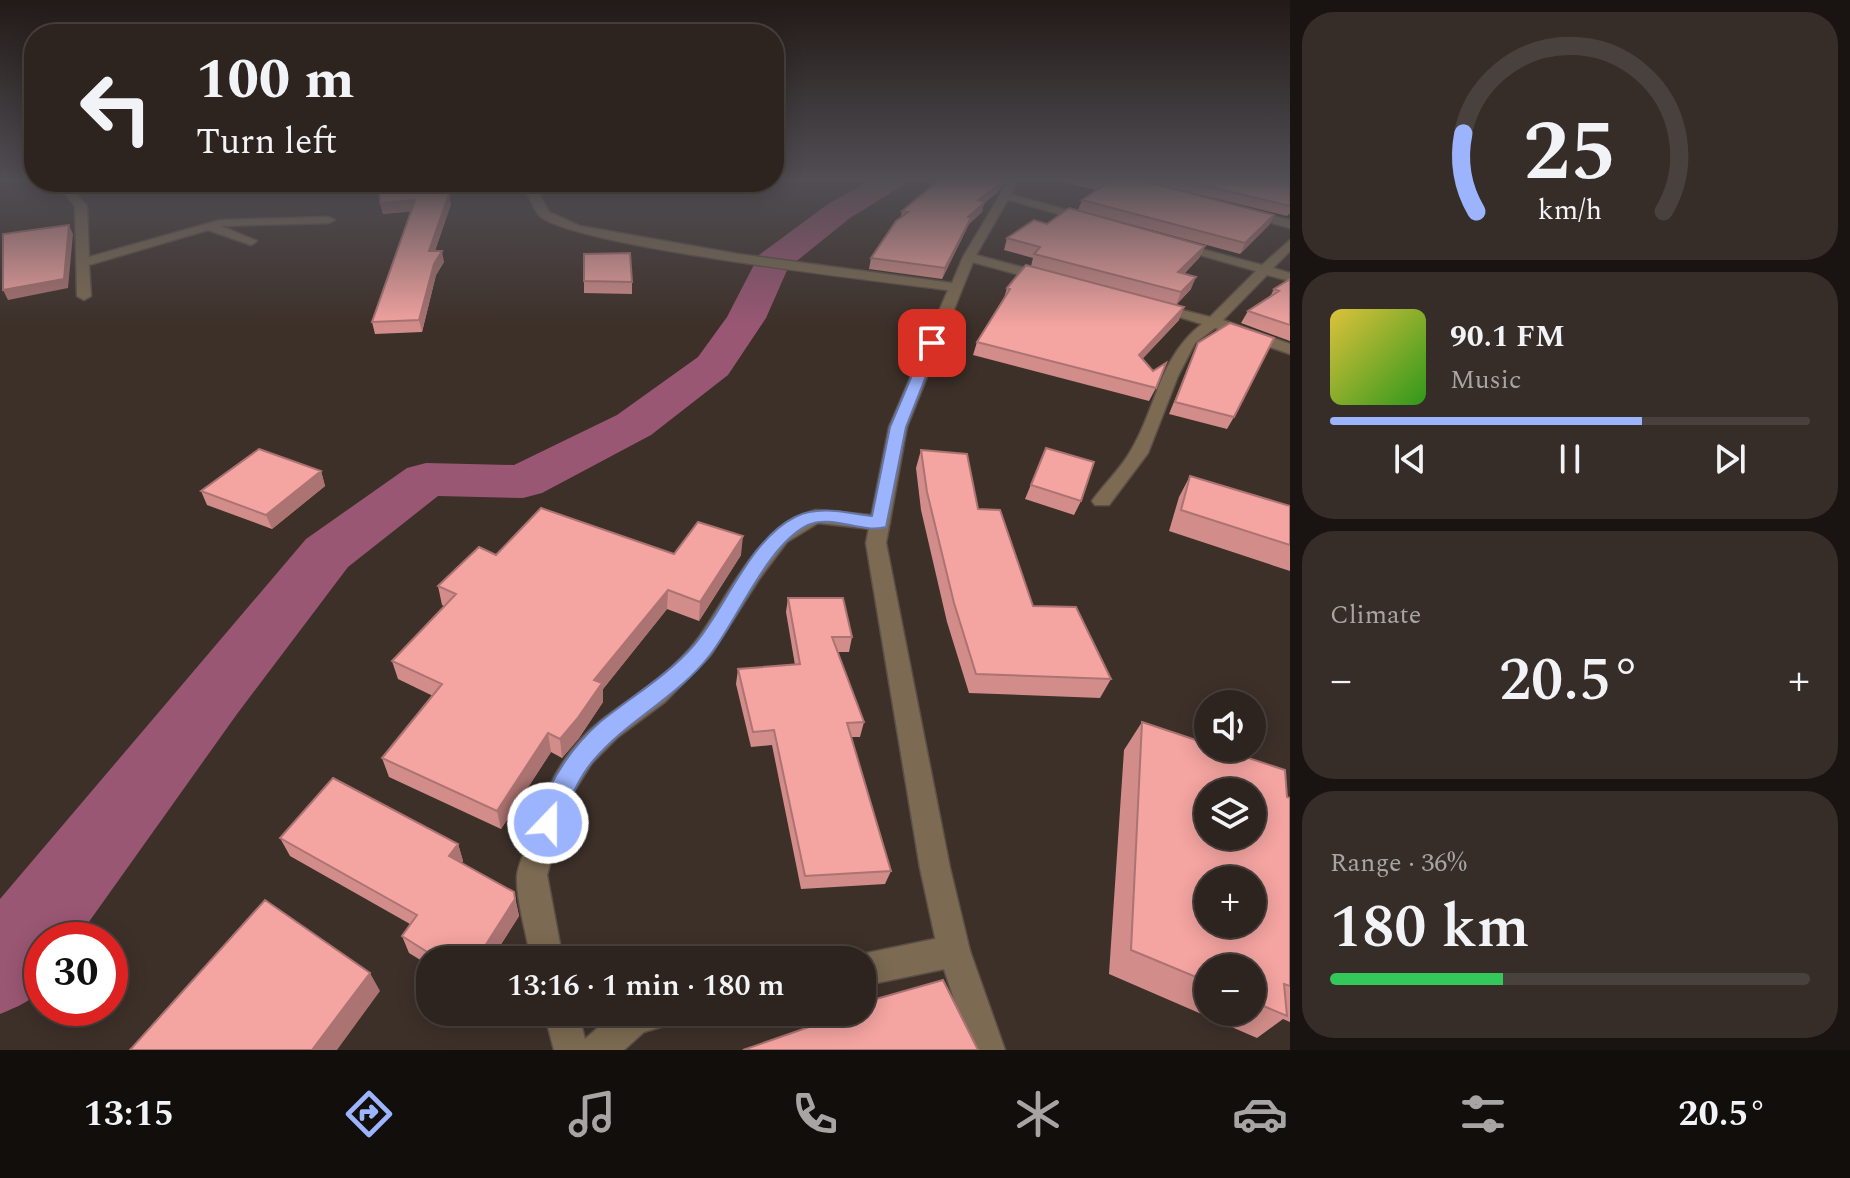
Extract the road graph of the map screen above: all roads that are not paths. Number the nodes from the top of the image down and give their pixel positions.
1 (81, 229) edge
2 (201, 229) edge
3 (214, 229) edge
4 (577, 229) edge
5 (986, 229) edge
6 (1158, 239) edge
7 (251, 241) dead end
8 (1290, 244) edge
9 (969, 257) junction
10 (81, 263) junction
11 (1265, 269) junction
12 (1290, 277) edge
13 (1061, 282) edge
14 (955, 287) junction
15 (84, 296) dead end
16 (1137, 302) edge
17 (1213, 322) junction
18 (1290, 349) edge
19 (1102, 501) dead end
20 (880, 523) junction
21 (545, 946) edge
22 (954, 951) junction
23 (876, 967) edge
24 (565, 1026) edge
25 (626, 1026) edge
26 (571, 1050) edge
27 (598, 1050) edge
28 (988, 1050) edge

1 - 10 street
2 - 10 street
3 - 7 street
4 - 14 street
5 - 9 street
6 - 11 street
8 - 11 street
9 - 13 street
9 - 14 street
10 - 15 street
11 - 12 street
11 - 17 street
14 - 20 street
16 - 17 street
17 - 18 street
17 - 19 street
20 - 21 street
20 - 22 street
22 - 23 street
22 - 28 street
24 - 26 street
25 - 27 street

